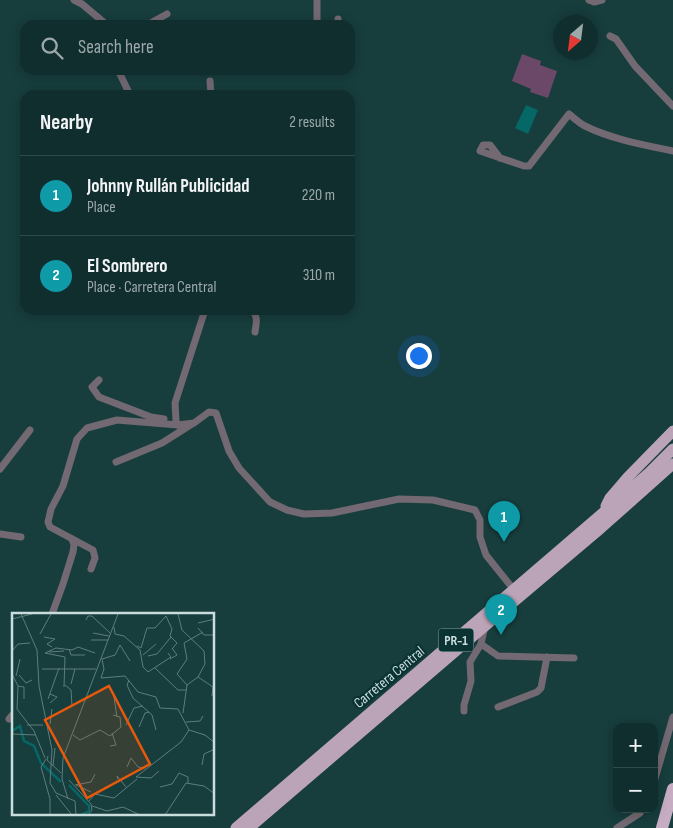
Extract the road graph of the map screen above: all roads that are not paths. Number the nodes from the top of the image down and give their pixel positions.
1 (74, 0) edge
2 (317, 0) edge
3 (589, 0) edge
4 (602, 0) edge
5 (166, 14) dead end
6 (101, 20) edge
7 (155, 20) edge
8 (317, 20) edge
9 (610, 36) dead end
10 (120, 75) edge
11 (210, 81) dead end
12 (128, 90) edge
13 (211, 90) edge
14 (673, 106) edge
15 (673, 151) edge
16 (500, 158) dead end
17 (203, 315) edge
18 (256, 315) edge
19 (255, 332) dead end
20 (99, 380) dead end
21 (177, 423) junction
22 (194, 423) junction
23 (30, 430) dead end
24 (673, 431) edge
25 (673, 449) edge
26 (116, 462) dead end
27 (673, 464) edge
28 (0, 469) edge
29 (603, 513) junction
30 (0, 534) edge
31 (21, 537) dead end
32 (72, 539) junction
33 (91, 569) dead end
34 (514, 590) junction
35 (52, 613) edge
36 (486, 625) junction
37 (481, 644) junction
38 (547, 657) junction
39 (574, 658) dead end
40 (498, 707) dead end
41 (464, 711) dead end
42 (673, 717) edge
43 (658, 768) edge
44 (673, 789) edge
45 (640, 813) edge
46 (236, 828) edge
47 (249, 828) edge
48 (617, 828) edge
49 (662, 828) edge

1 - 6 street
2 - 8 street
3 - 4 street
5 - 7 street
9 - 14 street
10 - 12 street
11 - 13 street
15 - 16 street
17 - 21 street
18 - 19 street
20 - 21 street
21 - 22 street
21 - 32 street
22 - 26 street
22 - 34 street
23 - 28 street
24 - 29 highway
25 - 29 highway, Carretera Central / PR-1
27 - 36 highway, Carretera Central / PR-1
29 - 34 highway, Carretera Central / PR-1
30 - 31 street
32 - 33 street
32 - 35 street
34 - 46 highway, Carretera Central / PR-1
36 - 37 street
36 - 47 highway, Carretera Central / PR-1
37 - 38 street
37 - 41 street
38 - 39 street
38 - 40 street
42 - 43 street
44 - 49 highway
45 - 48 street

